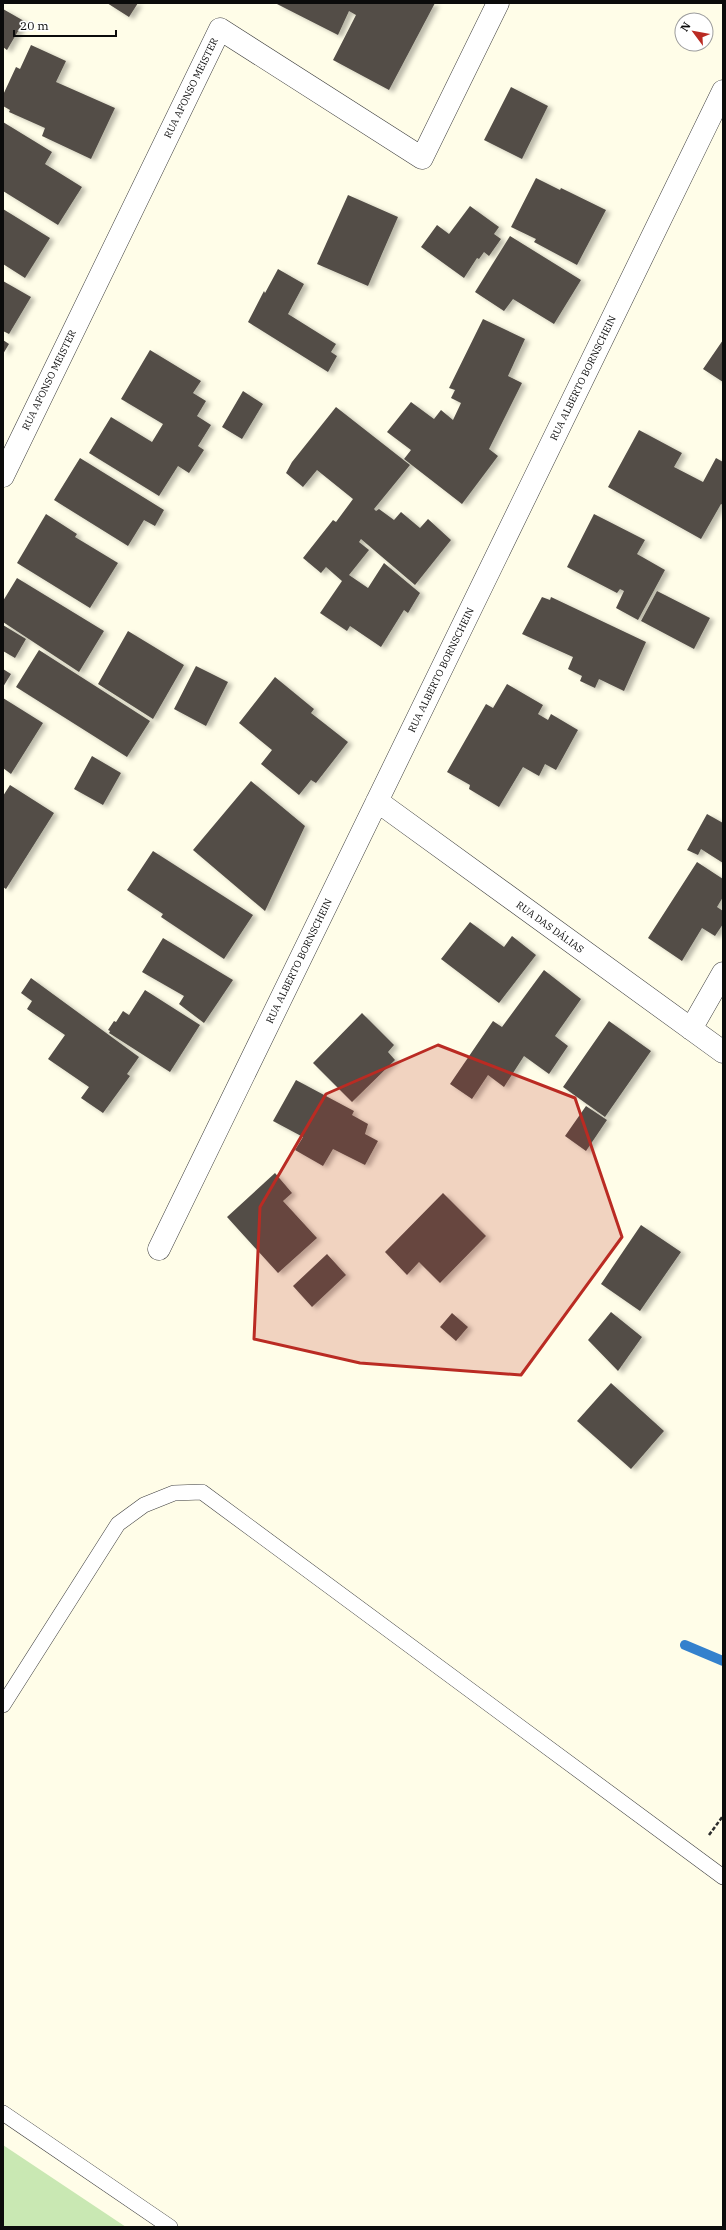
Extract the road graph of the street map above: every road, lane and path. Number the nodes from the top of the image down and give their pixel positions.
1 (498, 3) edge
2 (723, 91) edge
3 (3, 476) edge
4 (377, 801) junction
5 (723, 973) edge
6 (691, 1029) junction
7 (723, 1052) edge
8 (159, 1249) dead end
9 (3, 1705) edge
10 (723, 1877) edge
11 (3, 2113) edge
12 (170, 2227) edge

1 - 3 street, RUA AFONSO MEISTER
2 - 4 street, RUA ALBERTO BORNSCHEIN
4 - 6 street, RUA DAS DÁLIAS
4 - 8 street, RUA ALBERTO BORNSCHEIN
5 - 6 street
6 - 7 street, RUA DAS DÁLIAS
9 - 10 lane
11 - 12 lane

